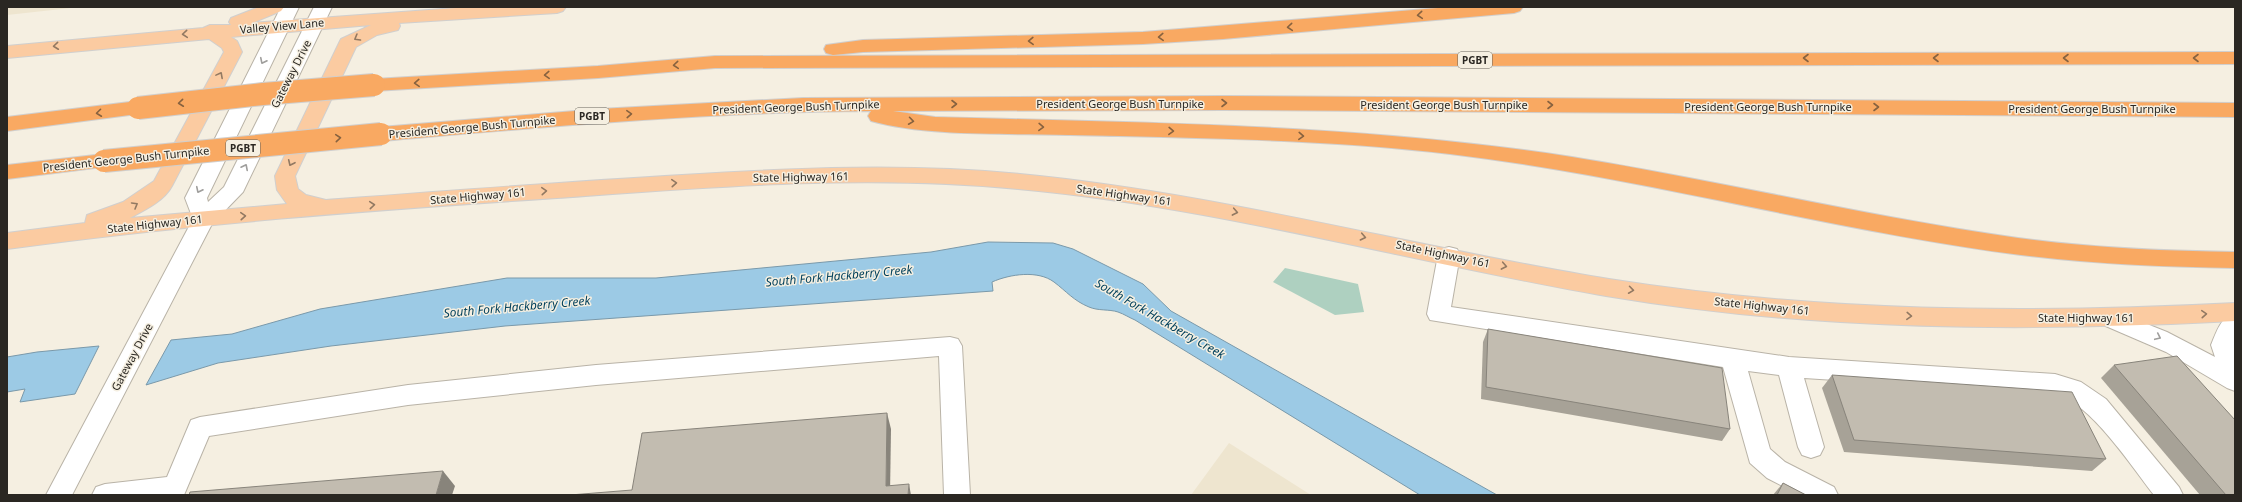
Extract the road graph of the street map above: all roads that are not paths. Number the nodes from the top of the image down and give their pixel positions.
1 (290, 7) edge
2 (374, 7) edge
3 (557, 7) edge
4 (1514, 7) edge
5 (448, 13) junction
6 (320, 15) edge
7 (277, 16) edge
8 (210, 31) junction
9 (7, 52) edge
10 (2235, 58) edge
11 (715, 62) junction
12 (804, 105) junction
13 (2235, 110) edge
14 (7, 124) edge
15 (7, 172) edge
16 (328, 208) junction
17 (204, 219) junction
18 (13, 241) edge
19 (1449, 255) junction
20 (2235, 260) edge
21 (2235, 312) edge
22 (2109, 318) junction
23 (2235, 322) edge
24 (1733, 359) junction
25 (1789, 367) junction
26 (2235, 380) edge
27 (1811, 447) dead end
28 (173, 491) edge
29 (59, 495) edge
30 (105, 495) edge
31 (957, 495) edge
32 (1825, 495) edge
33 (2170, 495) edge

1 - 7 street
2 - 5 main road
3 - 5 main road, Valley View Lane
4 -> 11 highway
5 - 6 main road, Valley View Lane
5 -> 16 main road
6 - 7 main road, Valley View Lane
17 -> 6 street, Gateway Drive
7 - 8 main road, Valley View Lane
7 -> 17 street
8 -> 9 main road, Valley View Lane
18 -> 8 main road
10 -> 11 highway, PGBT
11 -> 14 highway, PGBT, bridge
12 -> 13 highway, President George Bush Turnpike / PGBT
15 -> 12 highway, President George Bush Turnpike / PGBT, bridge
12 -> 20 highway
17 -> 16 main road, State Highway 161
16 -> 19 main road, State Highway 161
17 - 18 main road, State Highway 161
17 - 29 street, Gateway Drive
19 -> 22 main road, State Highway 161
19 - 24 street
22 -> 21 main road, State Highway 161
22 -> 26 street
23 - 26 street
24 - 25 street
24 - 32 street
25 - 27 street
25 - 33 street
28 - 30 street
28 - 31 street

